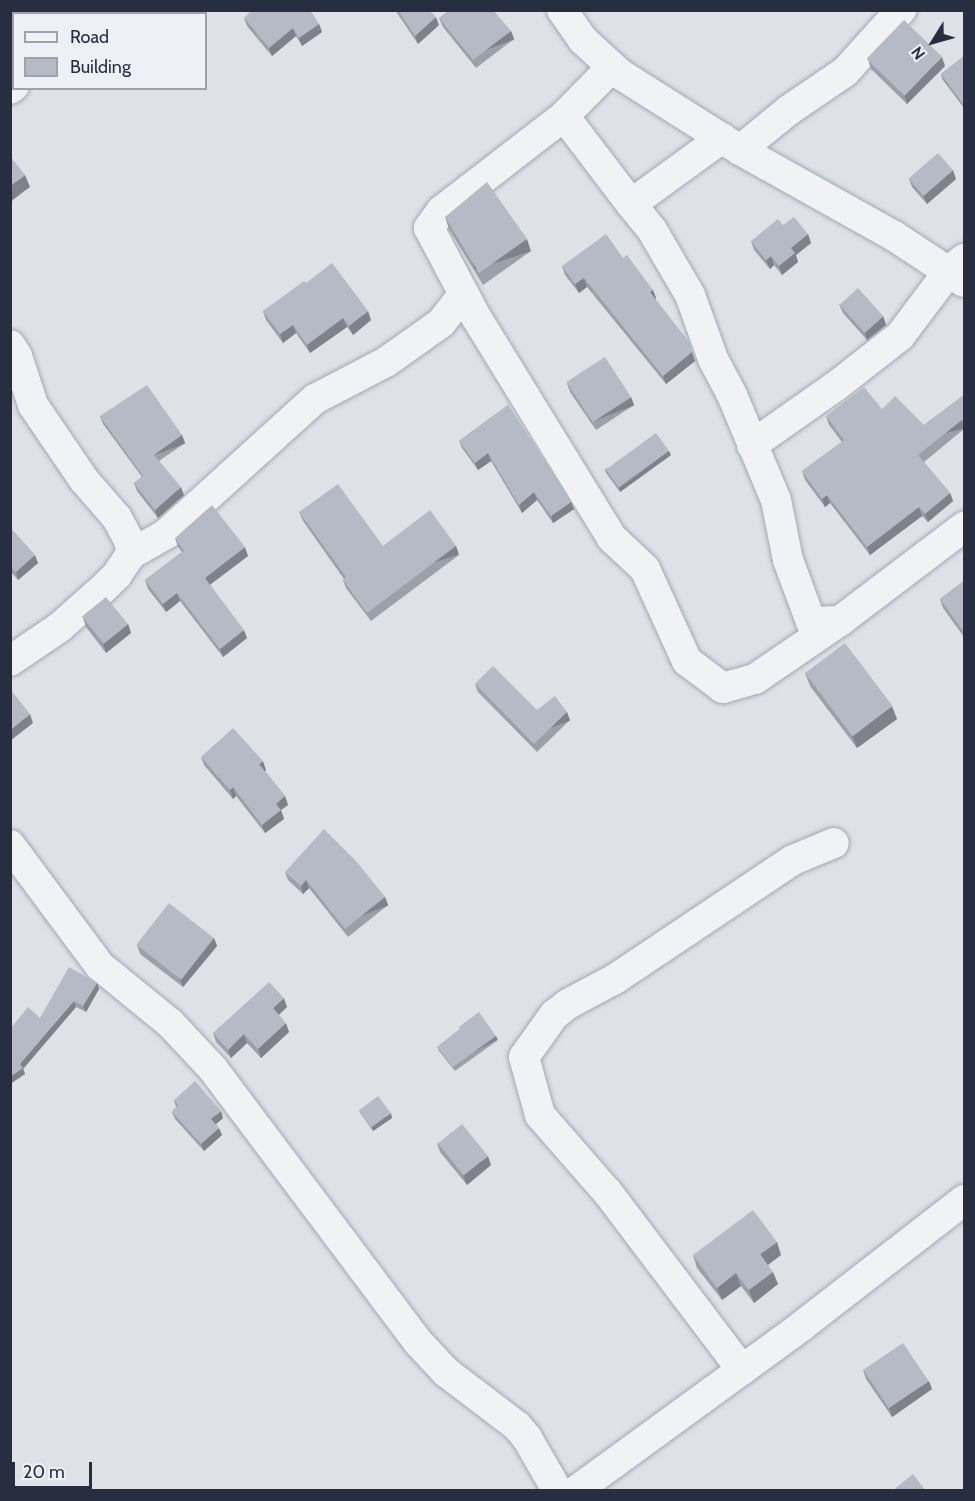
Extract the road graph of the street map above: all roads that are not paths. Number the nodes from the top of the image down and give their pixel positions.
1 (562, 10) edge
2 (901, 10) edge
3 (612, 67) junction
4 (564, 116) junction
5 (731, 144) junction
6 (631, 204) junction
7 (960, 271) edge
8 (464, 294) junction
9 (10, 345) edge
10 (752, 445) junction
11 (964, 527) edge
12 (131, 554) junction
13 (840, 621) junction
14 (10, 662) edge
15 (834, 843) dead end
16 (10, 845) edge
17 (964, 1200) edge
18 (742, 1370) junction
19 (557, 1491) edge
20 (577, 1491) edge

1 - 3 street
2 - 5 street
3 - 4 street
3 - 5 street
4 - 6 street
4 - 8 street
5 - 6 street
5 - 7 street
6 - 10 street
7 - 10 street
8 - 12 street
8 - 13 street
9 - 12 street
10 - 13 street
11 - 13 street
12 - 14 street
15 - 18 street
16 - 19 street
17 - 18 street
18 - 20 street

